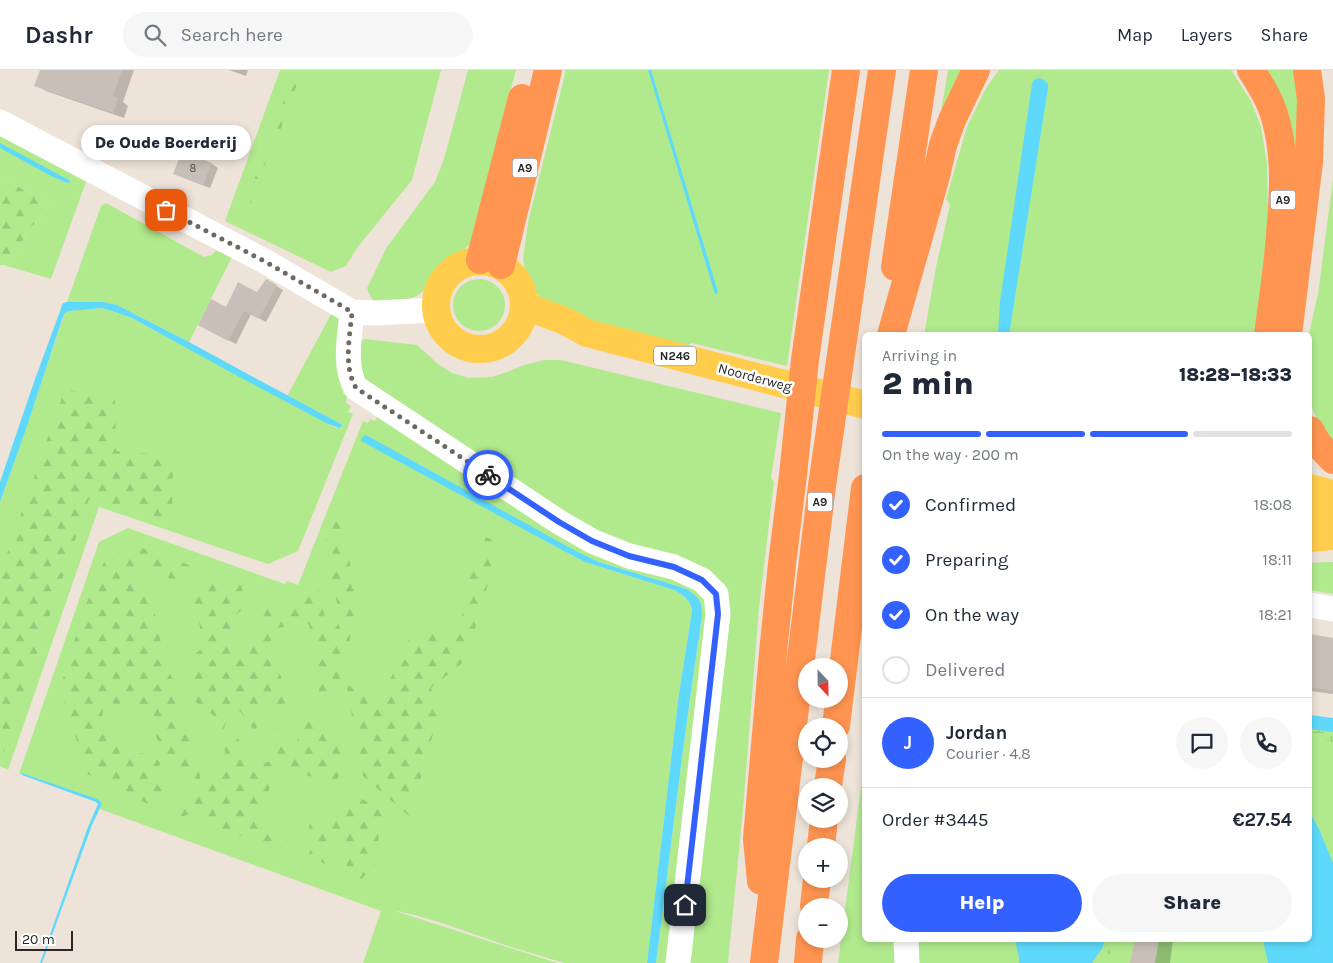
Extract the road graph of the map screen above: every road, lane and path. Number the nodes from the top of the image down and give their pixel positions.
1 (530, 70) edge
2 (548, 70) edge
3 (846, 70) edge
4 (882, 70) edge
5 (924, 70) edge
6 (976, 70) edge
7 (1251, 70) edge
8 (1307, 70) edge
9 (0, 122) edge
10 (491, 263) junction
11 (436, 310) junction
12 (352, 312) junction
13 (521, 318) junction
14 (1291, 327) edge
15 (885, 332) edge
16 (892, 332) edge
17 (1268, 332) edge
18 (862, 404) edge
19 (1312, 434) edge
20 (1333, 460) edge
21 (1312, 489) edge
22 (1333, 494) edge
23 (862, 513) edge
24 (1312, 517) edge
25 (1333, 520) edge
26 (1333, 536) edge
27 (1312, 538) edge
28 (1312, 606) edge
29 (1333, 609) edge
30 (837, 718) edge
31 (766, 935) junction
32 (906, 942) edge
33 (809, 948) edge
34 (678, 963) edge
35 (764, 963) edge
36 (808, 963) edge
37 (907, 963) edge

1 - 10 highway, A9
2 - 10 highway, A9
3 - 31 highway, A9
4 - 31 highway, A9
5 - 15 highway
6 - 16 highway
7 - 17 highway, A9
8 - 14 highway, A9
9 - 12 street
10 - 11 main road
10 - 13 main road
11 - 12 street
11 - 13 main road
12 - 34 street
13 - 18 main road, Noorderweg / N246
19 - 20 highway
21 - 22 main road
23 - 30 highway
24 - 25 main road
26 - 27 main road
28 - 29 street
31 - 35 highway, A9
32 - 37 street
33 - 36 highway

